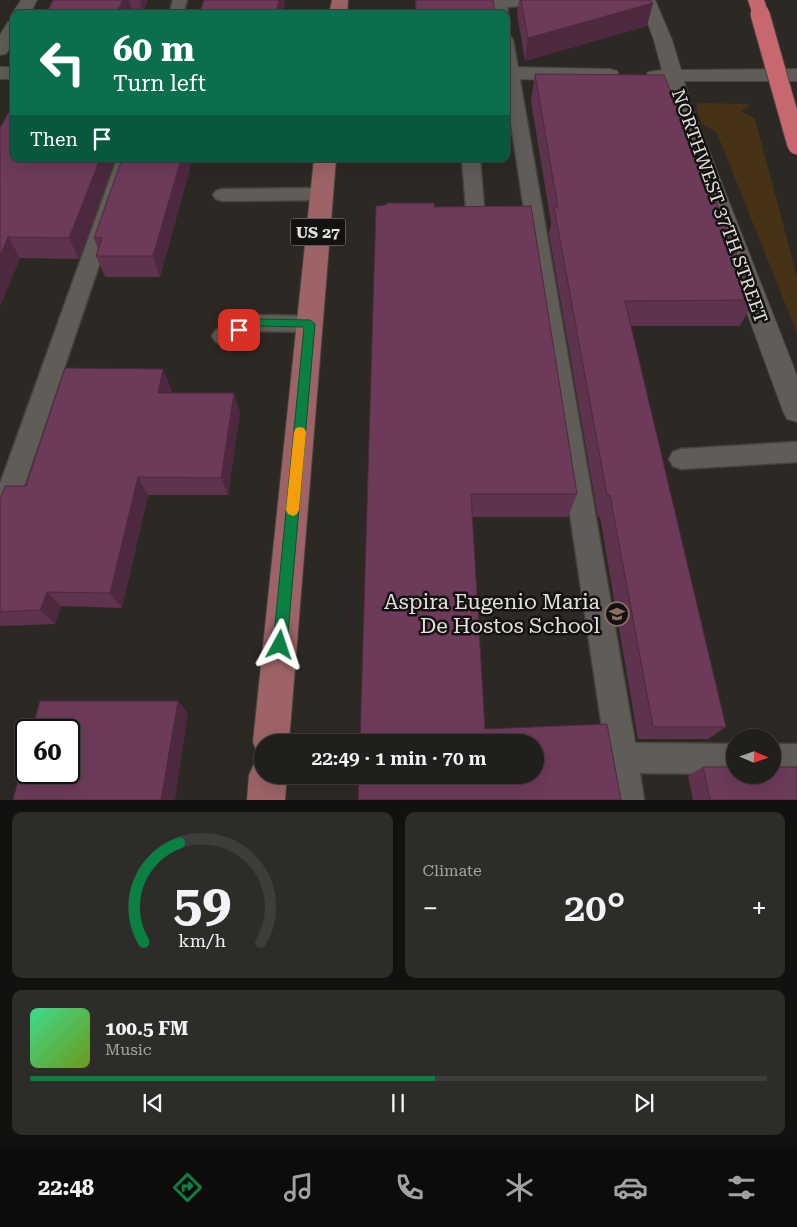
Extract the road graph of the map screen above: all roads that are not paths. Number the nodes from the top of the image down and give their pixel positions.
1 (647, 0) edge
2 (514, 3) dead end
3 (500, 5) edge
4 (758, 7) edge
5 (10, 33) edge
6 (0, 50) edge
7 (510, 73) edge
8 (797, 75) edge
9 (673, 76) junction
10 (797, 145) edge
11 (125, 162) edge
12 (325, 162) edge
13 (471, 162) edge
14 (321, 194) junction
15 (222, 195) dead end
16 (476, 220) edge
17 (310, 324) junction
18 (223, 336) dead end
19 (797, 411) edge
20 (797, 452) edge
21 (681, 459) dead end
22 (0, 519) edge
23 (272, 734) edge
24 (623, 758) junction
25 (726, 759) edge
26 (781, 759) edge
27 (797, 759) edge
28 (267, 784) edge
29 (266, 800) edge
30 (629, 800) edge

1 - 9 street, NORTHWEST 37TH STREET
2 - 3 lane
4 - 10 highway, bridge
5 - 6 street
7 - 9 street
7 - 24 lane
8 - 9 street
9 - 19 street, NORTHWEST 37TH STREET
11 - 22 lane
12 - 14 main road, US 27
13 - 16 lane
14 - 15 lane
14 - 17 main road, US 27
17 - 18 lane
17 - 23 main road, US 27
20 - 21 lane
24 - 25 lane
24 - 30 lane
26 - 27 lane
28 - 29 main road

